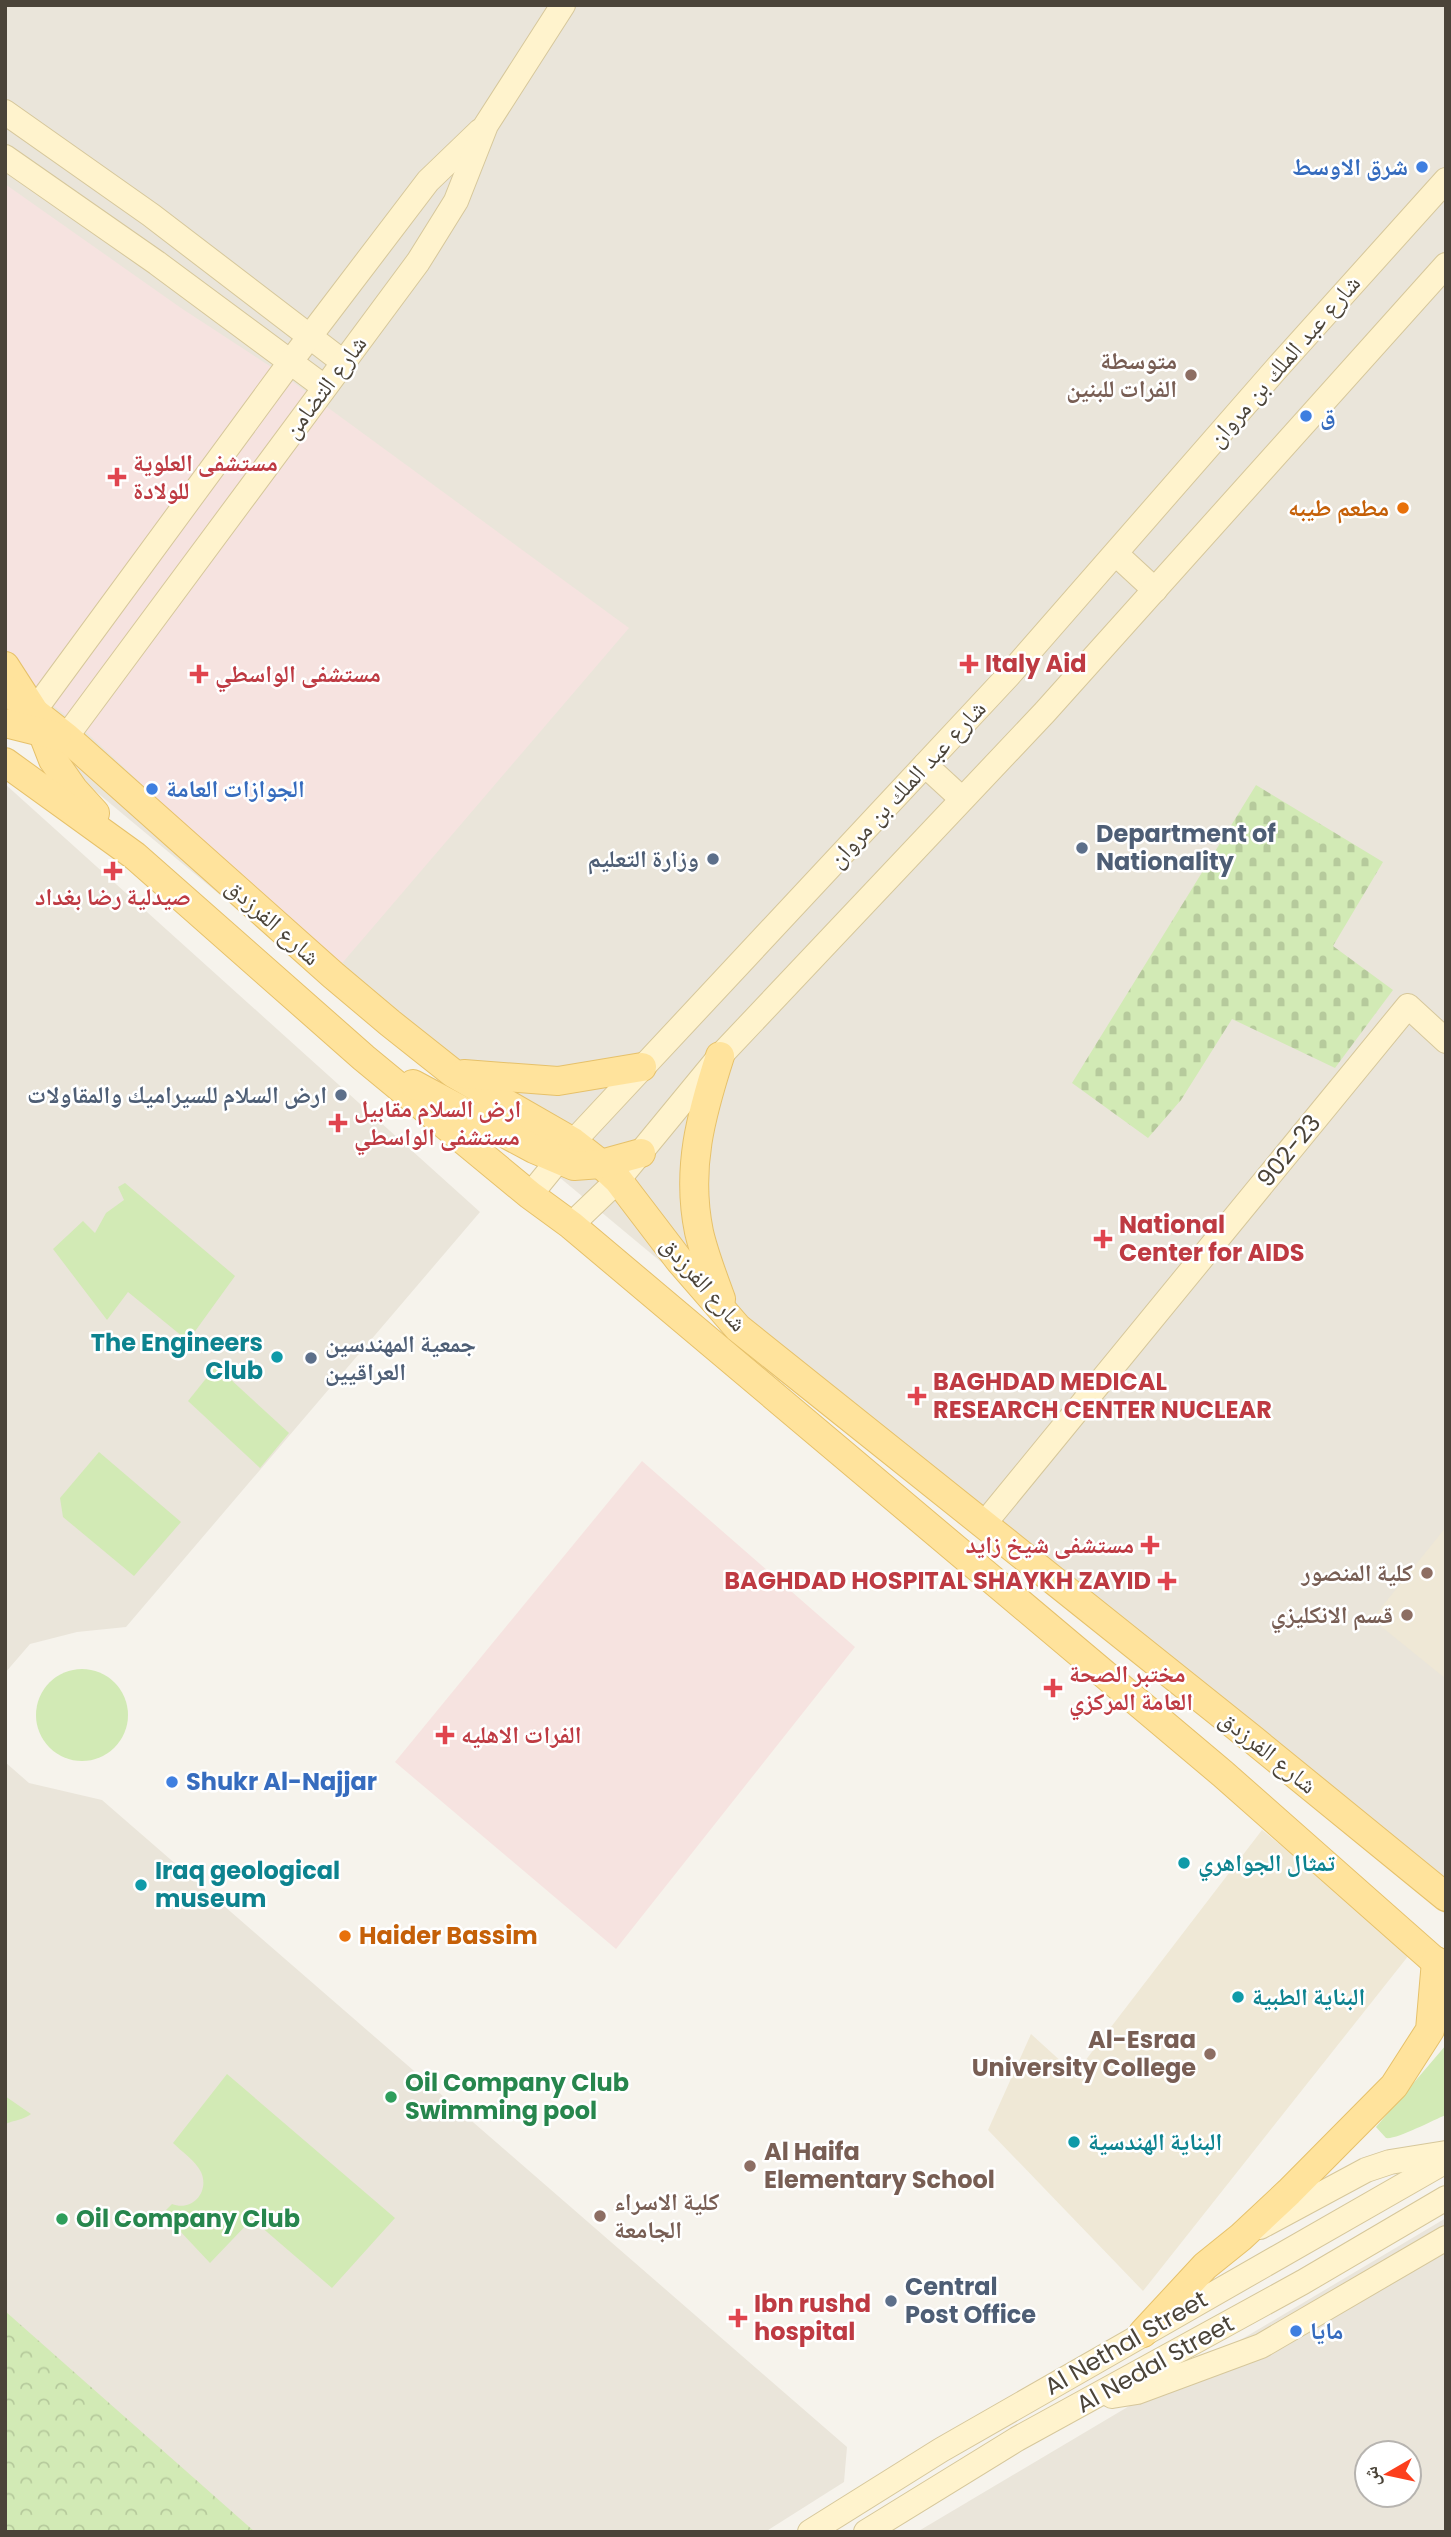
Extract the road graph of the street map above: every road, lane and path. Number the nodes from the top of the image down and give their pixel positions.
1 (563, 5) edge
2 (5, 112) edge
3 (486, 125) junction
4 (5, 157) edge
5 (1446, 180) edge
6 (428, 181) junction
7 (456, 201) junction
8 (1446, 265) edge
9 (310, 337) junction
10 (291, 361) junction
11 (343, 362) junction
12 (324, 387) junction
13 (1115, 554) junction
14 (1155, 590) junction
15 (5, 666) edge
16 (5, 689) edge
17 (5, 723) edge
18 (47, 727) junction
19 (5, 762) edge
20 (925, 765) junction
21 (962, 799) junction
22 (135, 856) junction
23 (1446, 1041) edge
24 (720, 1056) junction
25 (364, 1058) junction
26 (642, 1068) junction
27 (453, 1073) junction
28 (565, 1151) junction
29 (641, 1153) joint
30 (609, 1172) junction
31 (530, 1195) junction
32 (571, 1225) junction
33 (728, 1318) junction
34 (984, 1524) junction
35 (1446, 1897) edge
36 (1441, 1966) edge
37 (1446, 2153) edge
38 (1446, 2161) edge
39 (1446, 2198) edge
40 (1392, 2228) junction
41 (1241, 2237) junction
42 (1446, 2238) edge
43 (1409, 2258) junction
44 (1143, 2333) junction
45 (1094, 2397) junction
46 (810, 2532) edge
47 (866, 2532) edge

1 - 3 street, شارع التضامن
2 - 9 street
3 - 6 street, شارع التضامن
3 - 7 street, شارع التضامن
4 - 10 street
5 - 13 street, شارع عبد الملك بن مروان
6 - 7 street
6 - 9 street, شارع التضامن
7 - 11 street, شارع التضامن
8 - 14 street, شارع عبد الملك بن مروان
9 - 10 street, شارع التضامن
9 - 11 street
10 - 12 street
10 - 18 street, شارع التضامن
11 - 12 street, شارع التضامن
12 - 18 street, شارع التضامن
13 - 14 street
13 - 20 street, شارع عبد الملك بن مروان
14 - 21 street, شارع عبد الملك بن مروان
15 - 18 main road
16 - 18 main road, شارع الفرزدق
17 - 18 main road
18 - 22 main road
18 - 27 main road, شارع الفرزدق
19 - 22 main road, شارع الفرزدق
20 - 21 street
20 - 26 street, شارع عبد الملك بن مروان
21 - 24 street, شارع عبد الملك بن مروان
22 - 25 main road, شارع الفرزدق
23 - 34 street, 902-23
24 - 29 street, شارع عبد الملك بن مروان
24 - 33 main road
25 - 28 main road
25 - 31 main road, شارع الفرزدق
26 - 27 main road
26 - 28 street, شارع عبد الملك بن مروان
27 - 28 main road, شارع الفرزدق
28 - 30 main road, شارع الفرزدق
28 - 31 street, شارع عبد الملك بن مروان
29 - 30 main road
30 - 32 street
30 - 33 main road, شارع الفرزدق
31 - 32 main road, شارع الفرزدق
32 - 36 main road, شارع الفرزدق
33 - 34 main road, شارع الفرزدق
34 - 35 main road, شارع الفرزدق
36 - 41 main road
37 - 41 street
38 - 44 street, Al Nethal Street
39 - 40 street, Al Nedal Street
40 - 43 street
40 - 45 street, Al Nedal Street
41 - 44 main road
42 - 43 street
43 - 45 street
44 - 46 street, Al Nethal Street
45 - 47 street, Al Nedal Street

